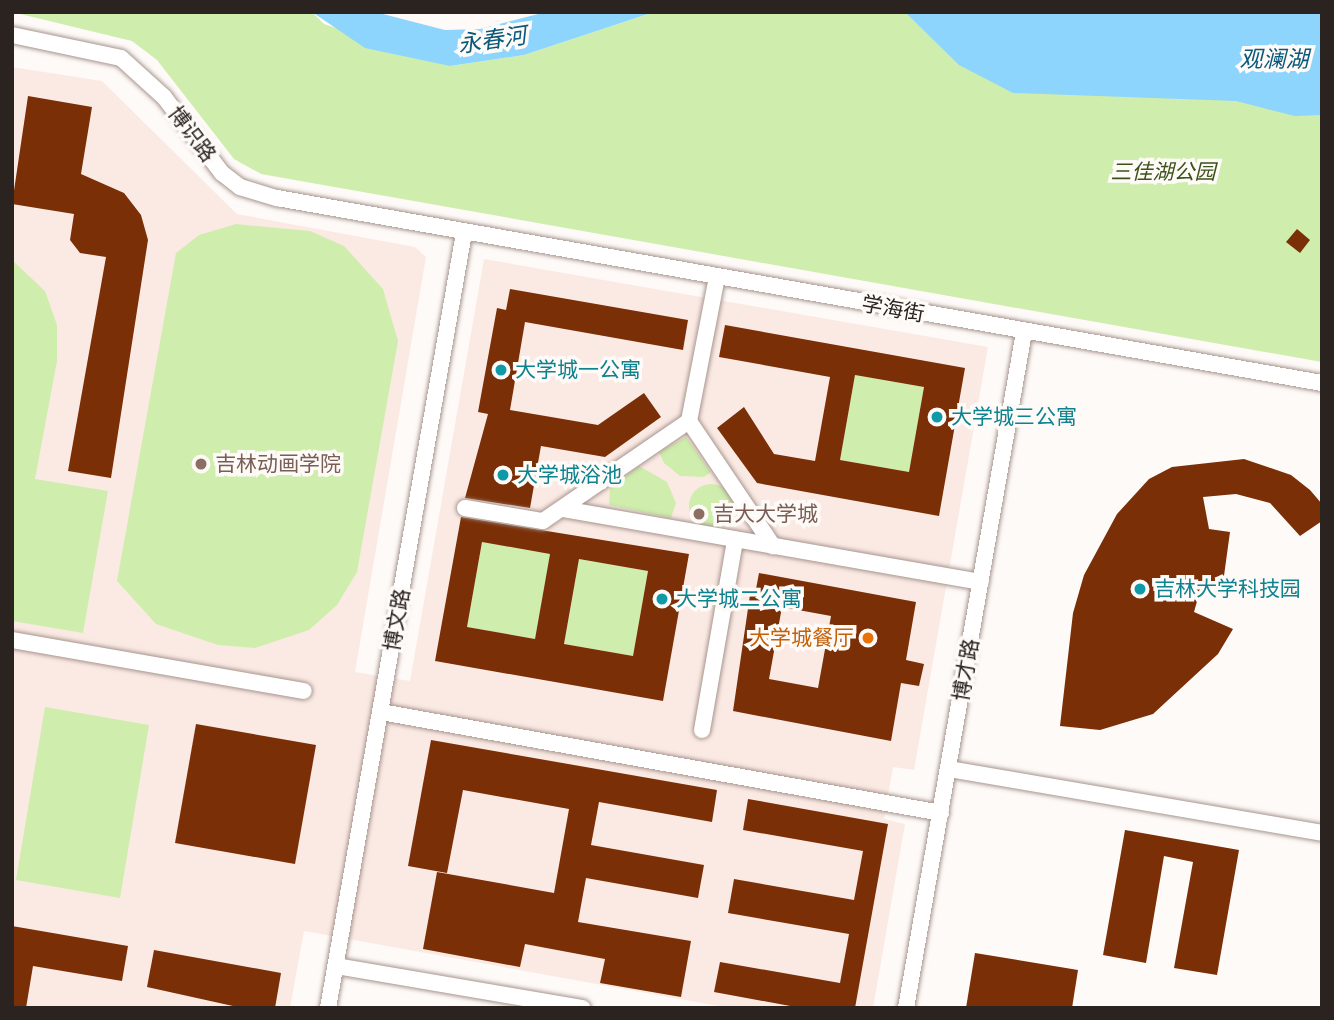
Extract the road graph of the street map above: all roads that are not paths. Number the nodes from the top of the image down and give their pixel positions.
1 (12, 35) edge
2 (464, 233) junction
3 (717, 277) junction
4 (1024, 332) junction
5 (1322, 383) edge
6 (689, 421) junction
7 (465, 508) dead end
8 (563, 509) junction
9 (735, 540) junction
10 (774, 546) junction
11 (981, 582) junction
12 (12, 640) edge
13 (304, 691) dead end
14 (381, 712) junction
15 (702, 730) dead end
16 (949, 769) junction
17 (942, 813) junction
18 (1322, 833) edge
19 (336, 966) junction
20 (328, 1008) edge
21 (582, 1008) edge
22 (906, 1008) edge

1 - 2 street, 博识路
2 - 3 street, 学海街
2 - 14 street, 博文路
3 - 4 street, 学海街
3 - 6 street
4 - 5 street, 学海街
4 - 11 street, 博才路
6 - 8 street
6 - 10 street
7 - 8 street
8 - 9 street
9 - 10 street
9 - 15 street
10 - 11 street
11 - 16 street, 博才路
12 - 13 street
14 - 17 street
14 - 19 street, 博文路
16 - 17 street, 博才路
16 - 18 street
17 - 22 street, 博才路
19 - 20 street, 博文路
19 - 21 street

